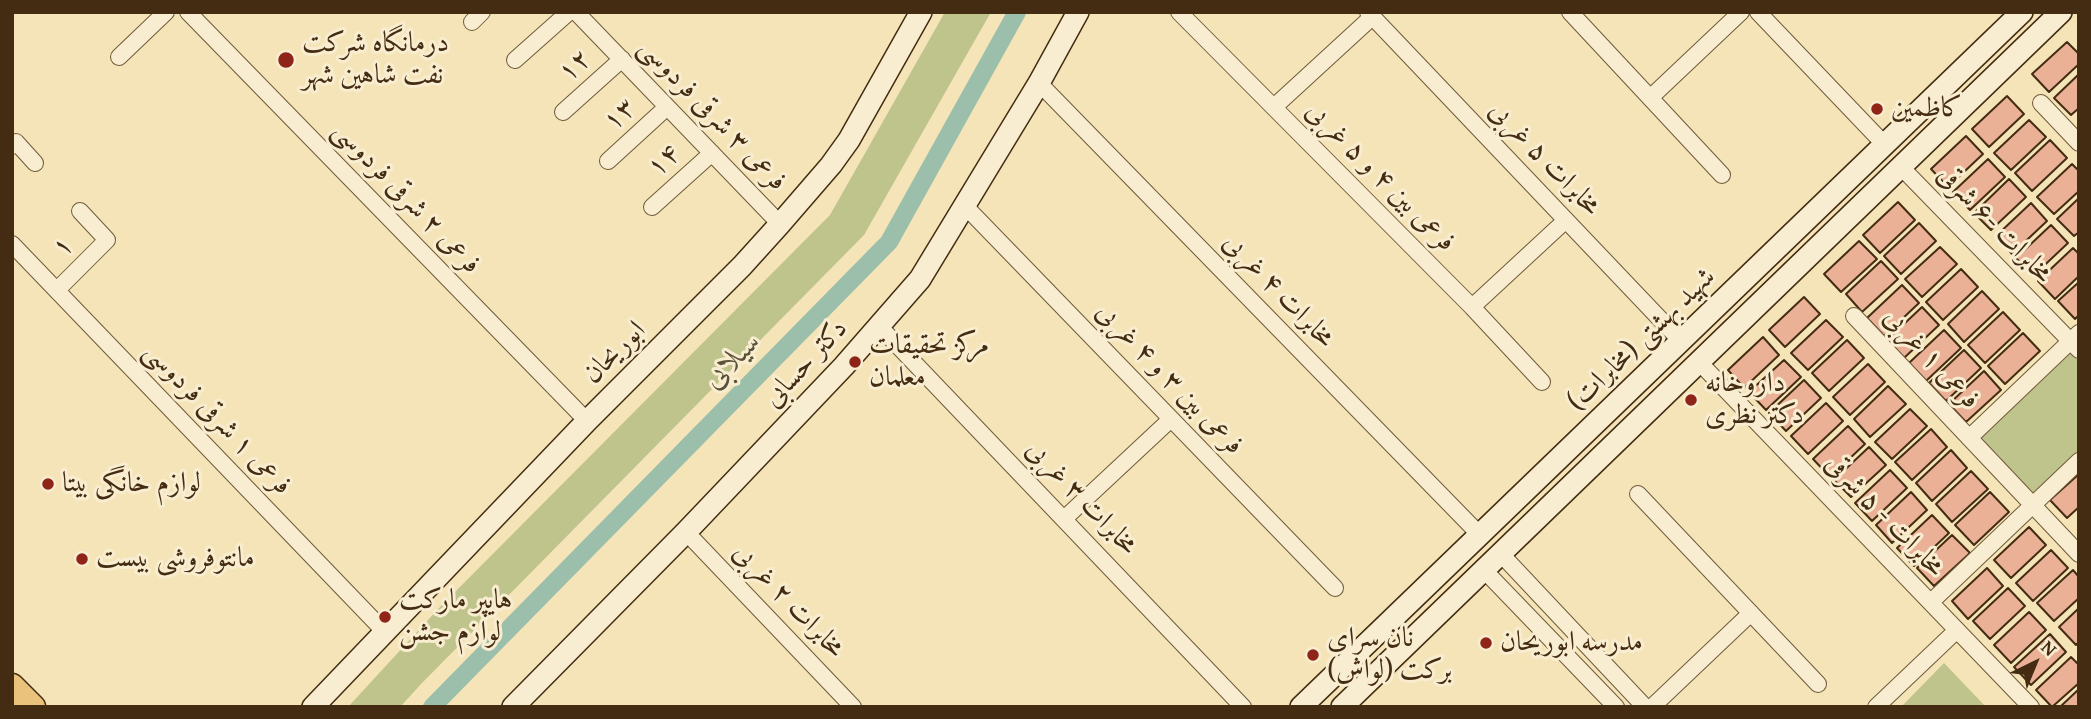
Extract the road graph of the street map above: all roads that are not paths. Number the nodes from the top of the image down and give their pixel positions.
1 (166, 12) edge
2 (188, 12) edge
3 (569, 12) edge
4 (576, 12) edge
5 (921, 12) edge
6 (1078, 12) edge
7 (1180, 12) edge
8 (1570, 12) edge
9 (1741, 12) edge
10 (1758, 12) edge
11 (2022, 12) edge
12 (2061, 12) edge
13 (1370, 15) edge
14 (120, 57) dead end
15 (514, 60) dead end
16 (622, 60) junction
17 (1039, 83) junction
18 (1650, 99) junction
19 (2040, 103) dead end
20 (667, 107) junction
21 (1274, 107) junction
22 (563, 112) dead end
23 (2079, 143) edge
24 (1885, 145) junction
25 (12, 146) edge
26 (712, 153) junction
27 (608, 161) dead end
28 (35, 163) dead end
29 (1901, 167) junction
30 (1722, 175) dead end
31 (965, 206) junction
32 (652, 207) dead end
33 (80, 211) dead end
34 (1566, 220) junction
35 (780, 224) junction
36 (12, 244) edge
37 (1760, 265) junction
38 (1778, 285) junction
39 (57, 290) junction
40 (1472, 307) junction
41 (1854, 316) dead end
42 (879, 326) junction
43 (1681, 341) junction
44 (2076, 342) edge
45 (1699, 362) junction
46 (1542, 382) dead end
47 (1171, 419) junction
48 (587, 421) junction
49 (1969, 438) junction
50 (2079, 461) edge
51 (1638, 494) dead end
52 (2033, 505) junction
53 (1065, 518) junction
54 (686, 532) junction
55 (1480, 535) junction
56 (1501, 554) junction
57 (2079, 554) edge
58 (1484, 570) junction
59 (1335, 588) dead end
60 (1931, 602) junction
61 (1751, 613) junction
62 (1957, 630) junction
63 (384, 631) junction
64 (1818, 684) dead end
65 (12, 686) edge
66 (33, 707) edge
67 (313, 707) edge
68 (513, 707) edge
69 (853, 707) edge
70 (1243, 707) edge
71 (1301, 707) edge
72 (1342, 707) edge
73 (1616, 707) edge
74 (1645, 707) edge
75 (1652, 707) edge
76 (1876, 707) edge
77 (2031, 707) edge

1 - 14 street
2 - 48 street, فرعی ۲ شرقی فردوسی
3 - 15 street
4 - 16 street, فرعی ۳ شرقی فردوسی
5 - 35 main road, ابوریحان
6 - 17 main road, دکتر حسابی
7 - 21 street, فرعی بین ۴ و ۵ غربی
8 - 18 street
9 - 18 street
10 - 24 street
11 - 24 main road, شهید بهشتی (مخابرات)
12 - 29 main road, شهید بهشتی (مخابرات)
13 - 21 street
13 - 34 street, مخابرات ۵ غربی
16 - 20 street, فرعی ۳ شرقی فردوسی
16 - 22 street, ۱۲
17 - 31 main road, دکتر حسابی
17 - 55 street, مخابرات ۴ غربی
18 - 30 street
19 - 23 street
20 - 26 street, فرعی ۳ شرقی فردوسی
20 - 27 street, ۱۳
21 - 40 street, فرعی بین ۴ و ۵ غربی
24 - 37 main road, شهید بهشتی (مخابرات)
25 - 28 street
26 - 32 street, ۱۴
26 - 35 street, فرعی ۳ شرقی فردوسی
29 - 38 main road, شهید بهشتی (مخابرات)
29 - 44 street, مخابرات -۶ شرقی
31 - 42 main road, دکتر حسابی
31 - 47 street, فرعی بین ۳ و ۴ غربی
33 - 39 street, ۱
34 - 40 street
34 - 43 street, مخابرات ۵ غربی
35 - 48 main road, ابوریحان
36 - 39 street, فرعی ۱ شرقی فردوسی
37 - 38 main road
37 - 43 main road, شهید بهشتی (مخابرات)
38 - 45 main road, شهید بهشتی (مخابرات)
39 - 63 street, فرعی ۱ شرقی فردوسی
40 - 46 street, فرعی بین ۴ و ۵ غربی
41 - 49 street, فرعی ۱ غربی
42 - 53 street, مخابرات ۳ غربی
42 - 54 main road, دکتر حسابی
43 - 55 main road, شهید بهشتی (مخابرات)
44 - 49 street
45 - 56 main road, شهید بهشتی (مخابرات)
45 - 60 street, مخابرات - ۵ شرقی
47 - 53 street
47 - 59 street, فرعی بین ۳ و ۴ غربی
48 - 63 main road, ابوریحان
49 - 52 street, فرعی ۱ غربی
50 - 52 street
51 - 61 street
52 - 57 street, فرعی ۱ غربی
52 - 60 street
53 - 70 street, مخابرات ۳ غربی
54 - 68 main road, دکتر حسابی
54 - 69 street, مخابرات ۲ غربی
55 - 71 main road, شهید بهشتی (مخابرات)
56 - 58 main road, شهید بهشتی (مخابرات)
56 - 74 street
58 - 72 main road, شهید بهشتی (مخابرات)
58 - 73 street
60 - 62 street, مخابرات - ۵ شرقی
61 - 64 street
61 - 75 street
62 - 76 street
62 - 77 street, مخابرات - ۵ شرقی
63 - 67 main road, ابوریحان
65 - 66 main road

